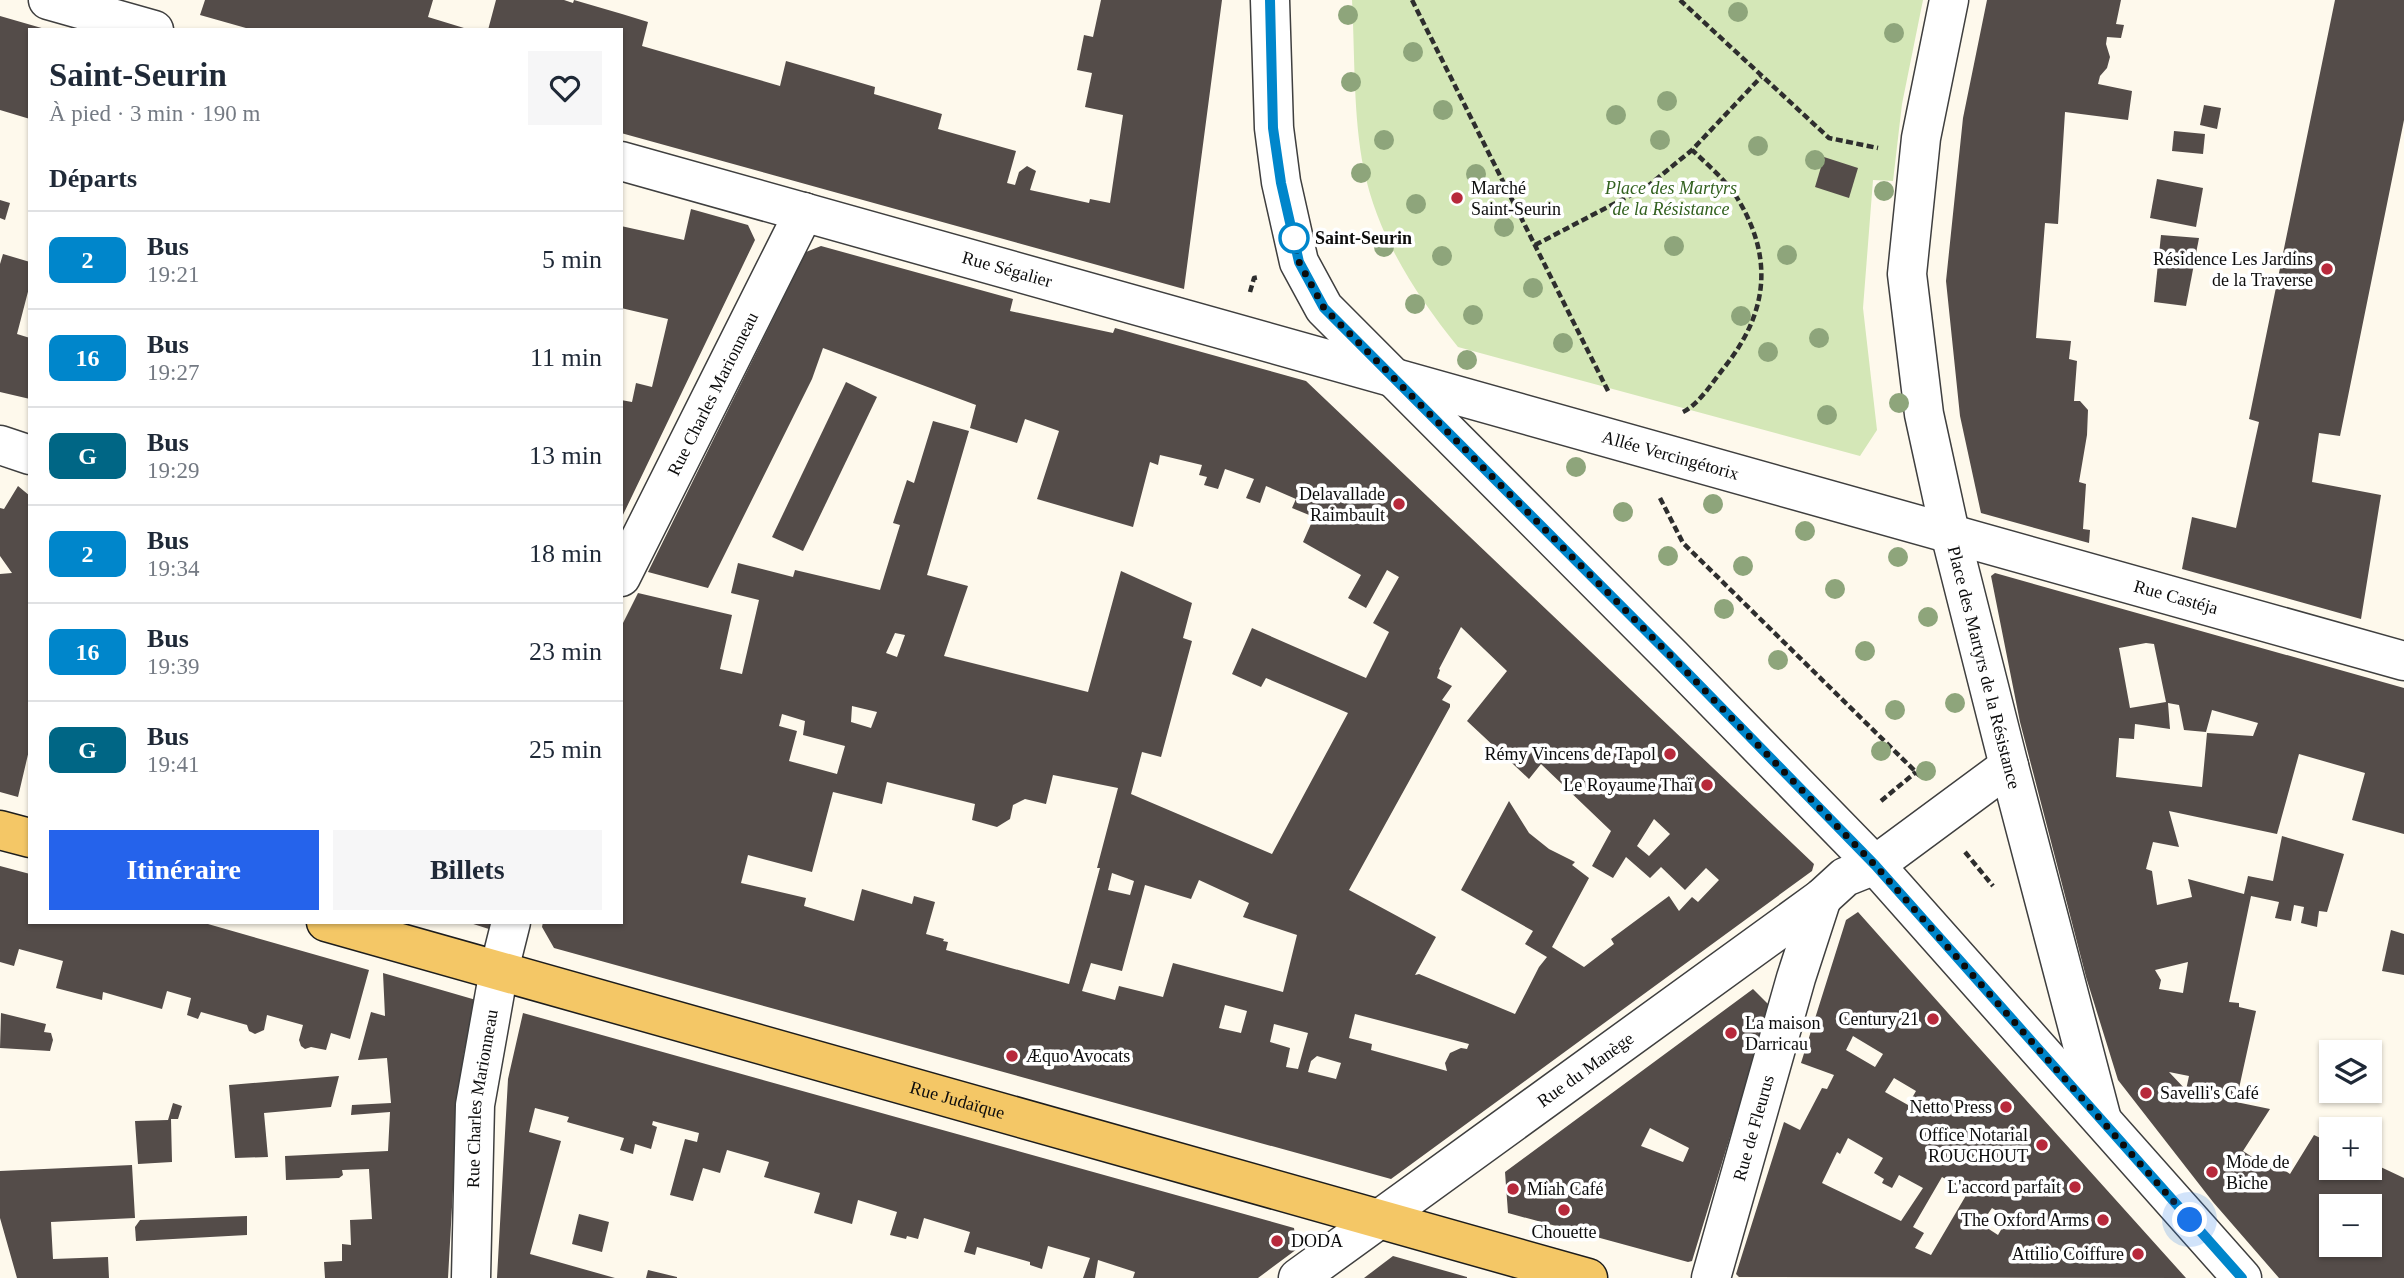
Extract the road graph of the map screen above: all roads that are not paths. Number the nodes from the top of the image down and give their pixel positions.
1 (48, 0) edge
2 (1270, 0) edge
3 (1949, 0) edge
4 (147, 28) edge
5 (623, 162) edge
6 (804, 212) junction
7 (1392, 377) junction
8 (0, 445) edge
9 (28, 454) edge
10 (1950, 533) junction
11 (623, 573) edge
12 (2404, 661) edge
13 (2009, 766) junction
14 (0, 830) edge
15 (28, 837) edge
16 (1875, 865) junction
17 (1822, 898) junction
18 (333, 924) edge
19 (511, 924) edge
20 (499, 971) junction
21 (2103, 1122) junction
22 (1380, 1217) junction
23 (471, 1278) edge
24 (1298, 1278) edge
25 (1588, 1278) edge
26 (1712, 1278) edge
27 (2242, 1278) edge

1 - 4 street
2 - 7 street, Place des Martyrs de la Résistance
3 - 10 street, Place des Martyrs de la Résistance
5 - 6 street, Rue Ségalier
6 - 7 street, Rue Ségalier
6 - 11 street, Rue Charles Marionneau
7 - 10 street, Allée Vercingétorix
7 - 16 street, Place des Martyrs de la Résistance
8 - 9 street
10 - 12 street, Rue Castéja
10 - 13 street, Place des Martyrs de la Résistance
13 - 16 street, Rue du Manège
13 - 21 street, Place des Martyrs de la Résistance
14 - 15 main road
16 - 17 street, Rue du Manège
16 - 21 street, Place des Martyrs de la Résistance
17 - 22 street, Rue du Manège
17 - 26 street, Rue de Fleurus
18 - 20 main road, Rue Judaïque
19 - 20 street, Rue Charles Marionneau
20 - 22 main road, Rue Judaïque
20 - 23 street, Rue Charles Marionneau
21 - 27 street, Place des Martyrs de la Résistance
22 - 24 street, Rue du Manège
22 - 25 main road, Rue Judaïque

